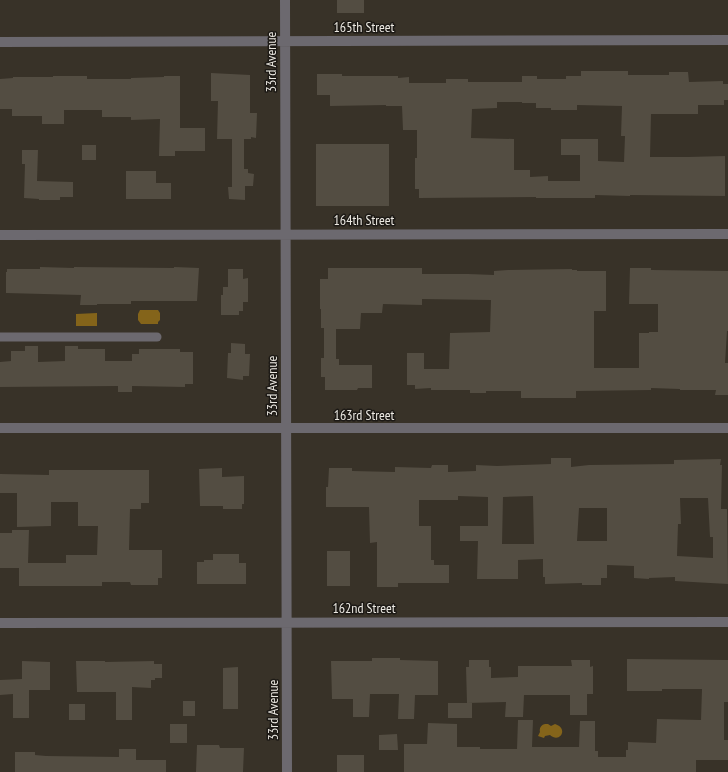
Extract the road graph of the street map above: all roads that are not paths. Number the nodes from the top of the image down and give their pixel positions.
1 (285, 0) edge
2 (728, 40) edge
3 (285, 41) junction
4 (0, 42) edge
5 (286, 234) junction
6 (728, 234) edge
7 (0, 235) edge
8 (0, 337) edge
9 (157, 337) dead end
10 (0, 428) edge
11 (728, 428) edge
12 (286, 429) junction
13 (287, 622) junction
14 (728, 622) edge
15 (0, 623) edge
16 (287, 772) edge

1 - 3 street, 33rd Avenue
2 - 3 street, 165th Street
3 - 4 street, 165th Street
3 - 5 street, 33rd Avenue
5 - 6 street, 164th Street
5 - 7 street, 164th Street
5 - 12 street, 33rd Avenue
8 - 9 lane
10 - 12 street, 163rd Street
11 - 12 street, 163rd Street
12 - 13 street, 33rd Avenue
13 - 14 street, 162nd Street
13 - 15 street, 162nd Street
13 - 16 street, 33rd Avenue

